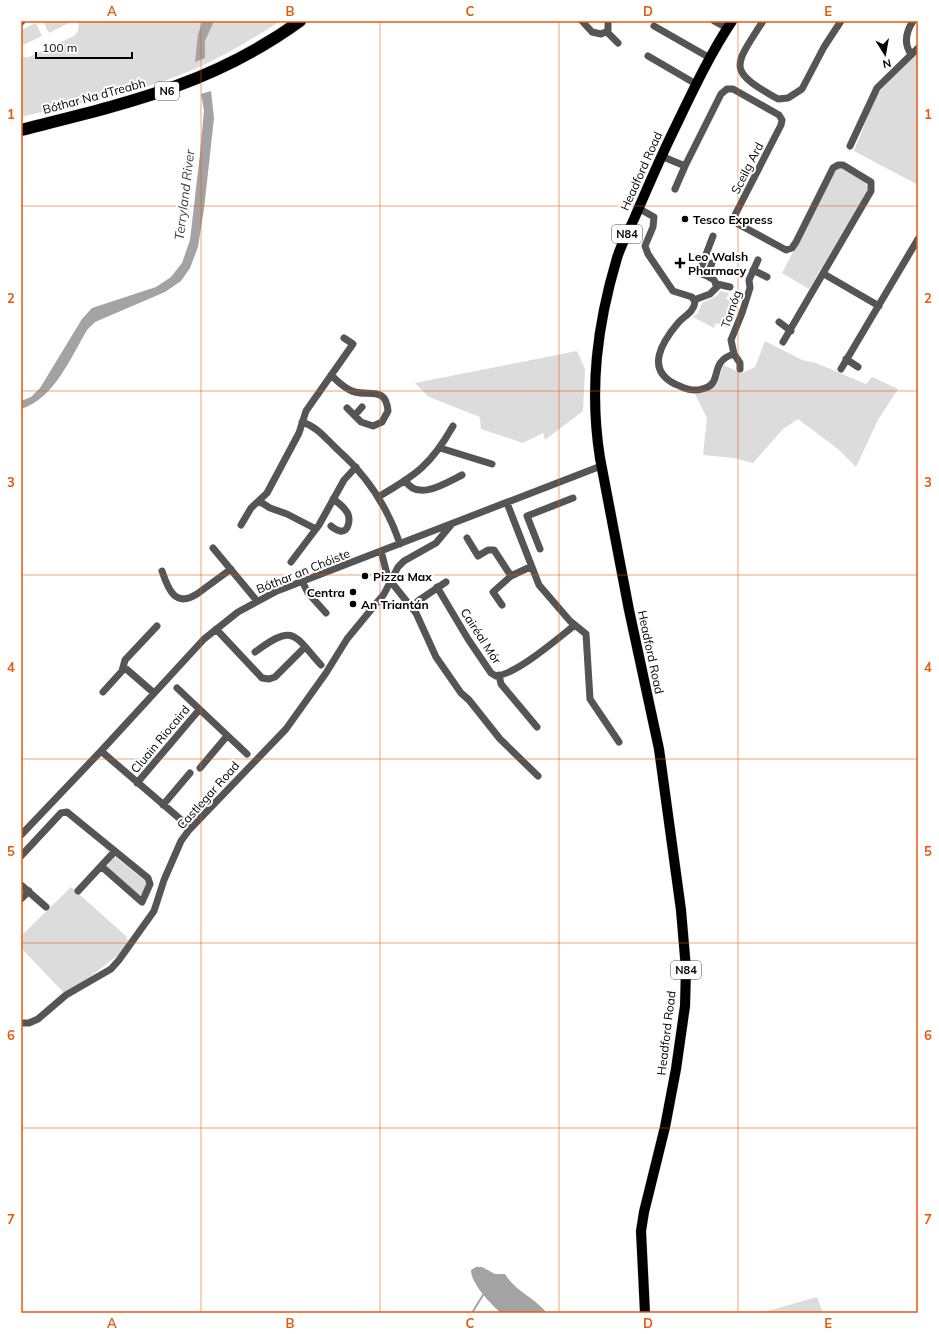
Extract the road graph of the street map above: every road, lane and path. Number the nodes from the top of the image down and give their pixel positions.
1 (300, 21) edge
2 (582, 21) edge
3 (608, 21) edge
4 (714, 21) edge
5 (763, 21) edge
6 (841, 21) edge
7 (913, 21) edge
8 (730, 25) edge
9 (654, 26) dead end
10 (607, 32) junction
11 (618, 43) dead end
12 (918, 48) edge
13 (911, 54) junction
14 (648, 56) dead end
15 (710, 58) junction
16 (696, 84) junction
17 (21, 130) edge
18 (850, 146) dead end
19 (661, 156) junction
20 (685, 166) junction
21 (675, 189) dead end
22 (638, 208) junction
23 (713, 236) dead end
24 (918, 239) edge
25 (758, 260) dead end
26 (712, 263) dead end
27 (753, 270) junction
28 (824, 274) junction
29 (708, 276) junction
30 (767, 277) dead end
31 (717, 284) junction
32 (730, 287) dead end
33 (694, 300) junction
34 (878, 306) junction
35 (779, 322) dead end
36 (791, 331) junction
37 (344, 338) dead end
38 (783, 342) dead end
39 (734, 354) junction
40 (846, 359) junction
41 (858, 367) dead end
42 (841, 368) dead end
43 (740, 370) dead end
44 (331, 375) junction
45 (362, 407) dead end
46 (347, 408) dead end
47 (355, 415) junction
48 (302, 422) junction
49 (453, 426) dead end
50 (440, 448) junction
51 (492, 464) dead end
52 (601, 466) junction
53 (356, 467) junction
54 (462, 475) dead end
55 (406, 480) junction
56 (378, 497) junction
57 (573, 498) dead end
58 (333, 500) junction
59 (259, 501) junction
60 (507, 503) junction
61 (529, 519) junction
62 (241, 525) dead end
63 (452, 525) junction
64 (515, 525) junction
65 (331, 526) dead end
66 (316, 529) junction
67 (467, 538) dead end
68 (400, 544) junction
69 (213, 548) dead end
70 (540, 549) dead end
71 (381, 550) junction
72 (291, 562) dead end
73 (530, 567) junction
74 (231, 569) junction
75 (162, 572) dead end
76 (511, 576) junction
77 (302, 581) junction
78 (446, 582) dead end
79 (390, 583) junction
80 (437, 587) junction
81 (257, 601) junction
82 (418, 601) dead end
83 (502, 605) dead end
84 (326, 613) dead end
85 (575, 625) junction
86 (157, 626) dead end
87 (216, 629) junction
88 (305, 647) junction
89 (255, 652) dead end
90 (321, 665) dead end
91 (124, 667) junction
92 (499, 675) junction
93 (177, 688) dead end
94 (103, 692) dead end
95 (154, 694) junction
96 (199, 710) junction
97 (537, 727) dead end
98 (227, 736) junction
99 (620, 742) dead end
100 (101, 751) junction
101 (247, 754) dead end
102 (200, 768) dead end
103 (190, 773) dead end
104 (538, 776) dead end
105 (137, 783) junction
106 (163, 805) junction
107 (186, 824) dead end
108 (21, 835) edge
109 (115, 851) junction
110 (21, 856) edge
111 (101, 866) junction
112 (21, 885) edge
113 (29, 891) junction
114 (78, 891) dead end
115 (21, 899) edge
116 (46, 908) dead end
117 (21, 1023) edge
118 (645, 1313) edge

1 - 17 highway, Bóthar Na dTreabh / N6
2 - 10 street
3 - 10 street
4 - 8 street
5 - 6 street
7 - 13 street
8 - 15 main road, Headford Road / N84
9 - 15 street
10 - 11 street
12 - 13 street
13 - 18 street
14 - 16 street
15 - 16 main road, Headford Road / N84
16 - 19 main road, Headford Road / N84
19 - 20 street
19 - 22 main road, Headford Road / N84
20 - 21 street, Sceilg Ard
20 - 28 street, Sceilg Ard
22 - 33 street
22 - 52 main road, Headford Road / N84
23 - 29 street, Tornóg
24 - 34 street
25 - 27 street, Tornóg
26 - 29 street
27 - 30 street
27 - 39 street, Tornóg
28 - 34 street
28 - 36 street, Sceilg Ard
29 - 31 street, Tornóg
31 - 32 street, Tornóg
31 - 33 street, Tornóg
33 - 39 street
34 - 40 street
35 - 36 street
36 - 38 street, Sceilg Ard
37 - 44 street
39 - 43 street, Tornóg
40 - 41 street
40 - 42 street
44 - 47 street
44 - 48 street
45 - 47 street
46 - 47 street
48 - 53 street
48 - 59 street
49 - 50 street
50 - 51 street
50 - 55 street
52 - 60 street, Bóthar an Chóiste
52 - 118 main road, Headford Road / N84
53 - 56 street
53 - 58 street
54 - 55 street
55 - 56 street
56 - 68 street
57 - 61 street
58 - 65 street
58 - 66 street
59 - 62 street
59 - 66 street
60 - 63 street, Bóthar an Chóiste
60 - 64 street
61 - 64 street
61 - 70 street
63 - 68 street, Bóthar an Chóiste
63 - 79 street, Castlegar Road
64 - 73 street
66 - 72 street
67 - 76 street
68 - 71 street, Bóthar an Chóiste
69 - 74 street
71 - 77 street, Bóthar an Chóiste
71 - 79 street
73 - 76 street
73 - 85 street
74 - 75 street
74 - 81 street
76 - 83 street
77 - 81 street, Bóthar an Chóiste
77 - 84 street
78 - 80 street
79 - 104 street
79 - 117 street, Castlegar Road
80 - 82 street
80 - 92 street, Cairéal Mór
81 - 87 street, Bóthar an Chóiste
85 - 92 street, Cairéal Mór
85 - 99 street
86 - 91 street
87 - 88 street
87 - 95 street, Bóthar an Chóiste
88 - 89 street
88 - 90 street
91 - 94 street
91 - 95 street
92 - 97 street
93 - 96 street, Cluain Riocaird
95 - 100 street, Bóthar an Chóiste
96 - 98 street, Cluain Riocaird
96 - 105 street, Cluain Riocaird
98 - 101 street, Cluain Riocaird
98 - 102 street
100 - 105 street, Cluain Riocaird
100 - 108 street, Bóthar an Chóiste
103 - 106 street
105 - 106 street, Cluain Riocaird
106 - 107 street, Cluain Riocaird
109 - 110 street
109 - 111 street
109 - 111 street
111 - 114 street
112 - 113 street
113 - 115 street
113 - 116 street

